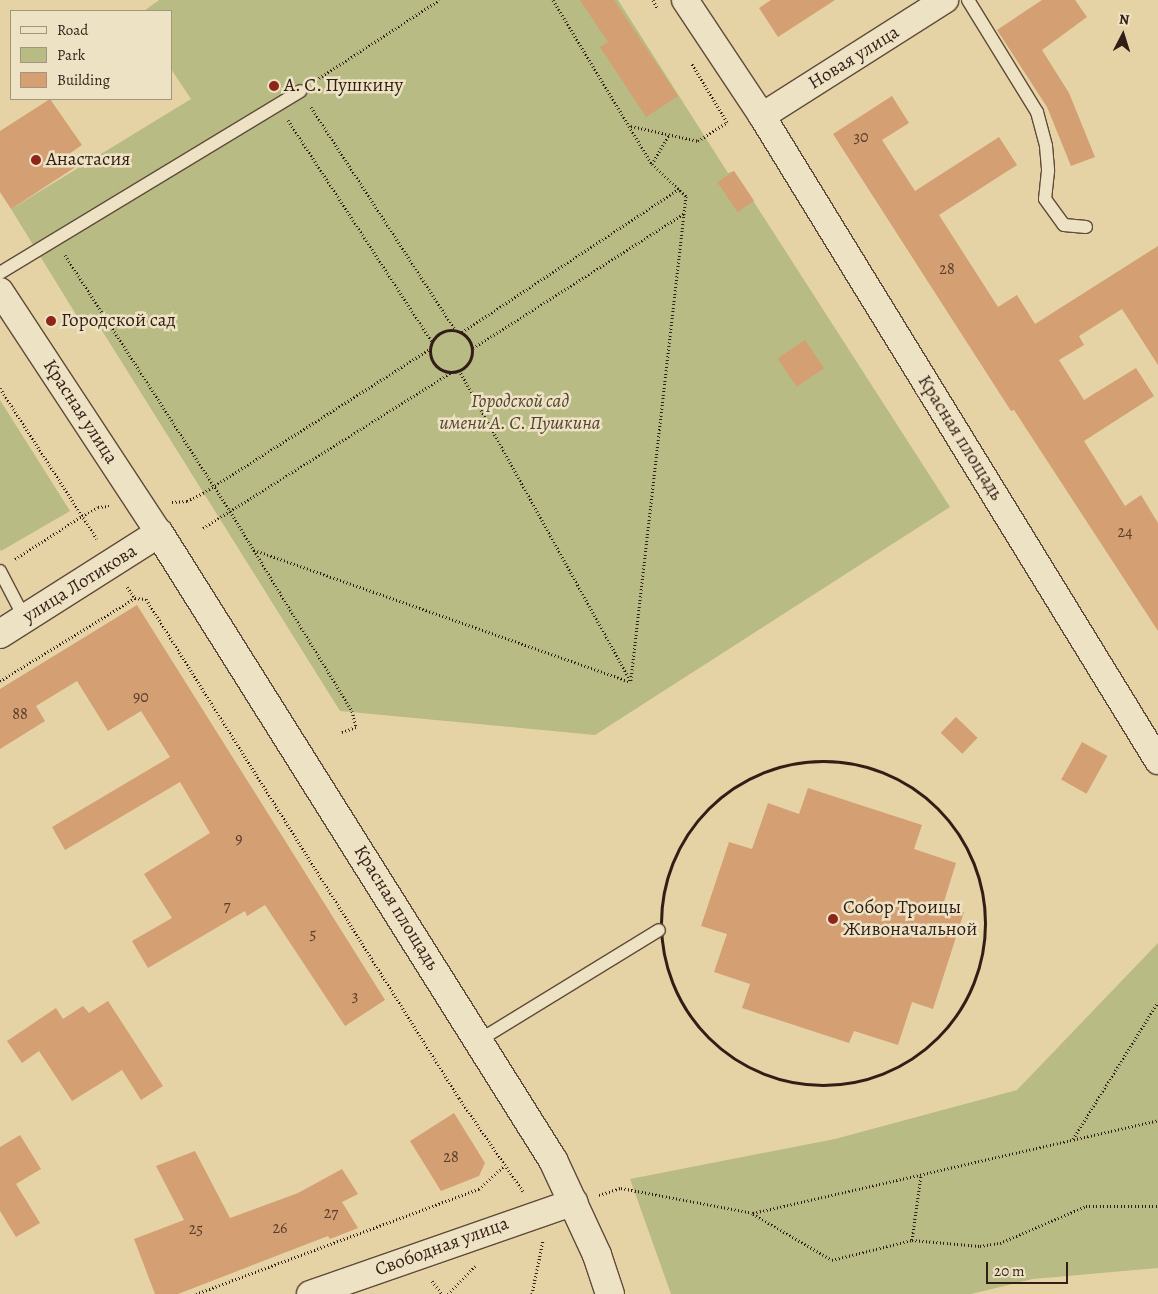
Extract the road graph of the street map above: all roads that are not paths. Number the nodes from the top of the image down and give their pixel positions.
1 (685, 0) edge
2 (945, 0) edge
3 (968, 0) edge
4 (300, 91) road end
5 (762, 116) junction
6 (1086, 227) dead end
7 (0, 273) edge
8 (0, 290) edge
9 (159, 533) junction
10 (4, 567) edge
11 (24, 619) junction
12 (0, 634) edge
13 (1158, 761) edge
14 (659, 930) road end
15 (478, 1040) junction
16 (574, 1202) junction
17 (310, 1294) edge
18 (610, 1294) edge

1 - 5 street, Красная площадь
2 - 5 street, Новая улица
3 - 6 lane
4 - 7 lane
5 - 13 street, Красная площадь
8 - 9 street, Красная улица
9 - 11 main road, улица Лотикова
9 - 15 main road, Красная площадь
10 - 11 lane
11 - 12 main road, улица Лотикова
14 - 15 lane
15 - 16 main road, Красная площадь
16 - 17 street, Свободная улица
16 - 18 main road, Красная площадь

